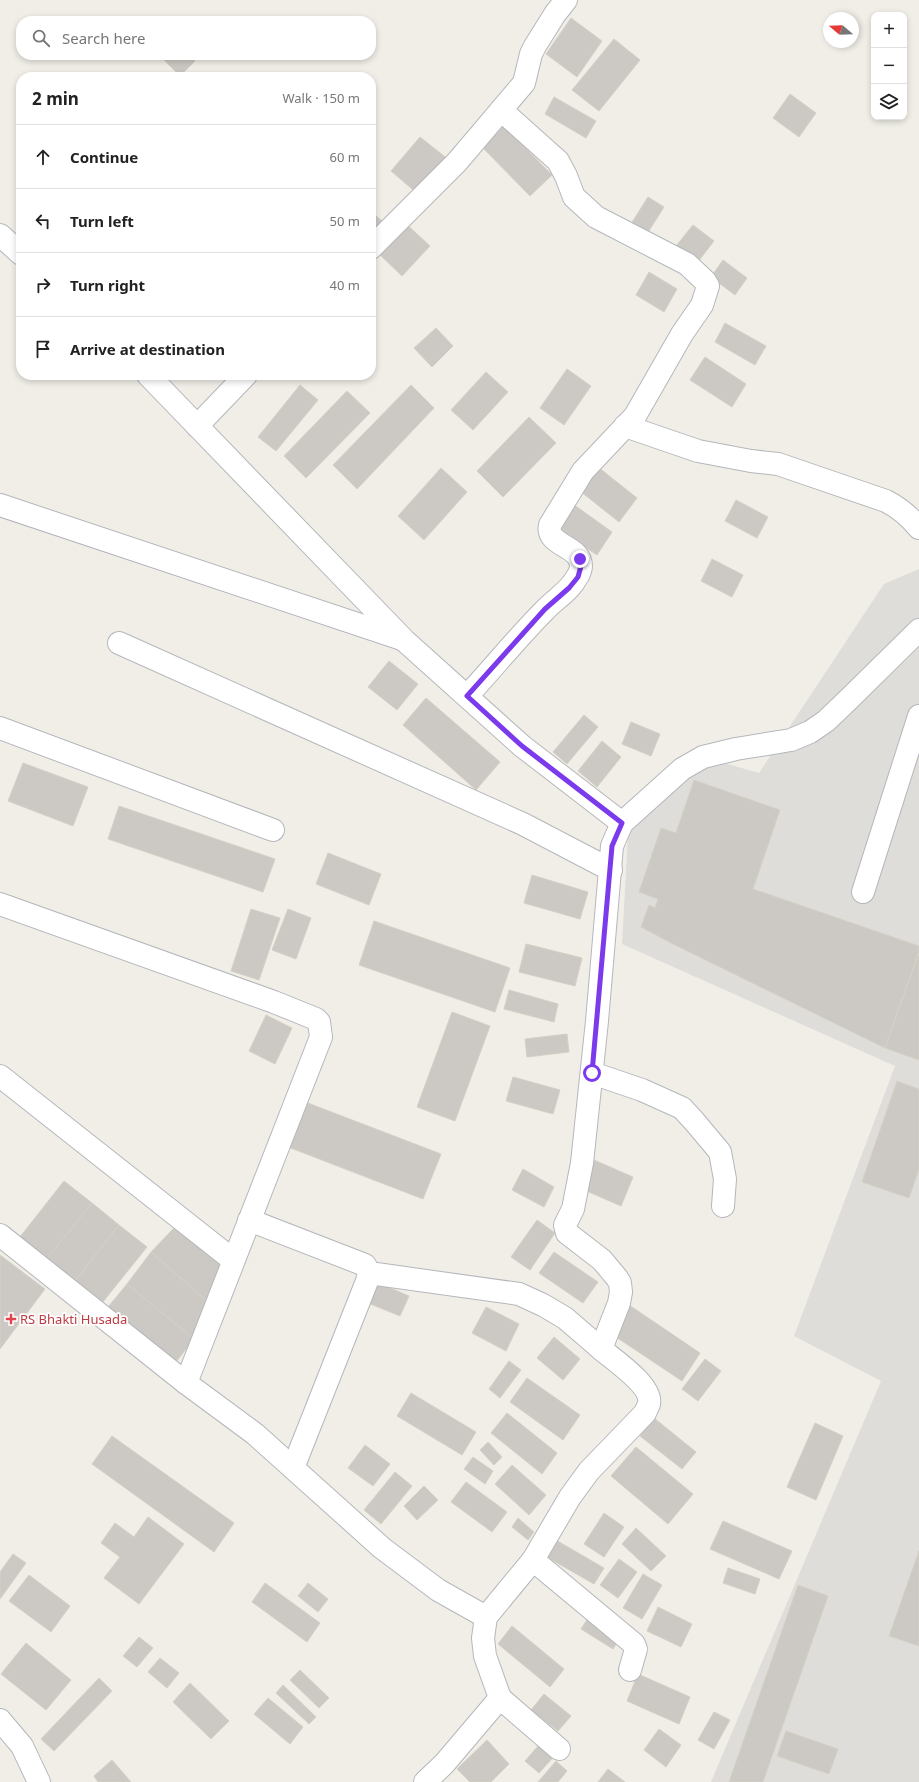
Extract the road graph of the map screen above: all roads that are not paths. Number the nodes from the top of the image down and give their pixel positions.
1 (566, 0) edge
2 (501, 110) junction
3 (0, 235) edge
4 (376, 243) edge
5 (16, 249) edge
6 (153, 380) edge
7 (241, 380) edge
8 (197, 426) junction
9 (625, 426) junction
10 (0, 505) edge
11 (919, 528) edge
12 (919, 630) edge
13 (405, 640) junction
14 (119, 643) dead end
15 (467, 696) junction
16 (919, 716) edge
17 (0, 728) edge
18 (622, 823) junction
19 (273, 830) dead end
20 (611, 870) junction
21 (863, 892) dead end
22 (0, 904) edge
23 (592, 1073) junction
24 (0, 1076) edge
25 (723, 1206) dead end
26 (249, 1220) junction
27 (0, 1235) edge
28 (233, 1260) junction
29 (369, 1273) junction
30 (601, 1349) junction
31 (186, 1383) junction
32 (293, 1468) junction
33 (532, 1560) junction
34 (486, 1617) junction
35 (630, 1670) dead end
36 (500, 1698) junction
37 (0, 1720) edge
38 (559, 1749) dead end
39 (39, 1782) edge
40 (425, 1782) edge

1 - 2 street
2 - 4 street
2 - 9 street
3 - 5 street
6 - 8 street
7 - 8 street
8 - 13 street
9 - 11 street
9 - 15 street
10 - 13 street
12 - 18 street
13 - 15 street
14 - 20 street
15 - 18 street
16 - 21 street
17 - 19 street
18 - 20 street
20 - 23 street
22 - 26 street
23 - 25 street
23 - 30 street
24 - 28 street
26 - 28 street
26 - 29 street
27 - 31 street
28 - 31 street
29 - 30 street
29 - 32 street
30 - 33 street
31 - 32 street
32 - 34 street
33 - 34 street
33 - 35 street
34 - 36 street
36 - 38 street
36 - 40 street
37 - 39 street

